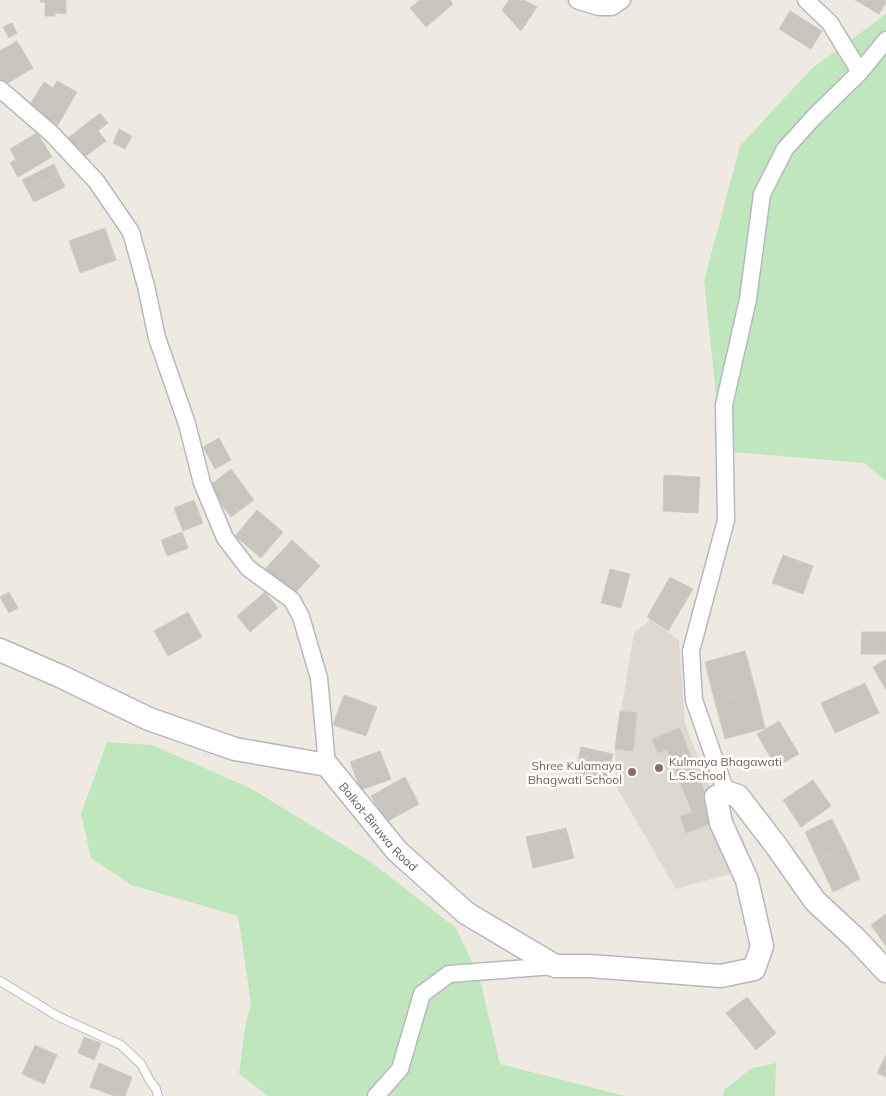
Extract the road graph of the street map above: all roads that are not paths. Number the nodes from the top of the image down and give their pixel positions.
1 (577, 0) edge
2 (622, 0) edge
3 (806, 0) edge
4 (886, 40) edge
5 (860, 72) junction
6 (0, 88) edge
7 (0, 650) edge
8 (327, 765) junction
9 (726, 792) junction
10 (554, 966) junction
11 (886, 971) edge
12 (0, 981) edge
13 (158, 1096) edge
14 (376, 1096) edge

1 - 2 street
3 - 5 street
4 - 5 street
5 - 9 street
6 - 8 street
7 - 8 main road
8 - 10 main road, Balkot-Biruwa Road
9 - 10 main road
9 - 11 main road
10 - 14 street
12 - 13 lane

